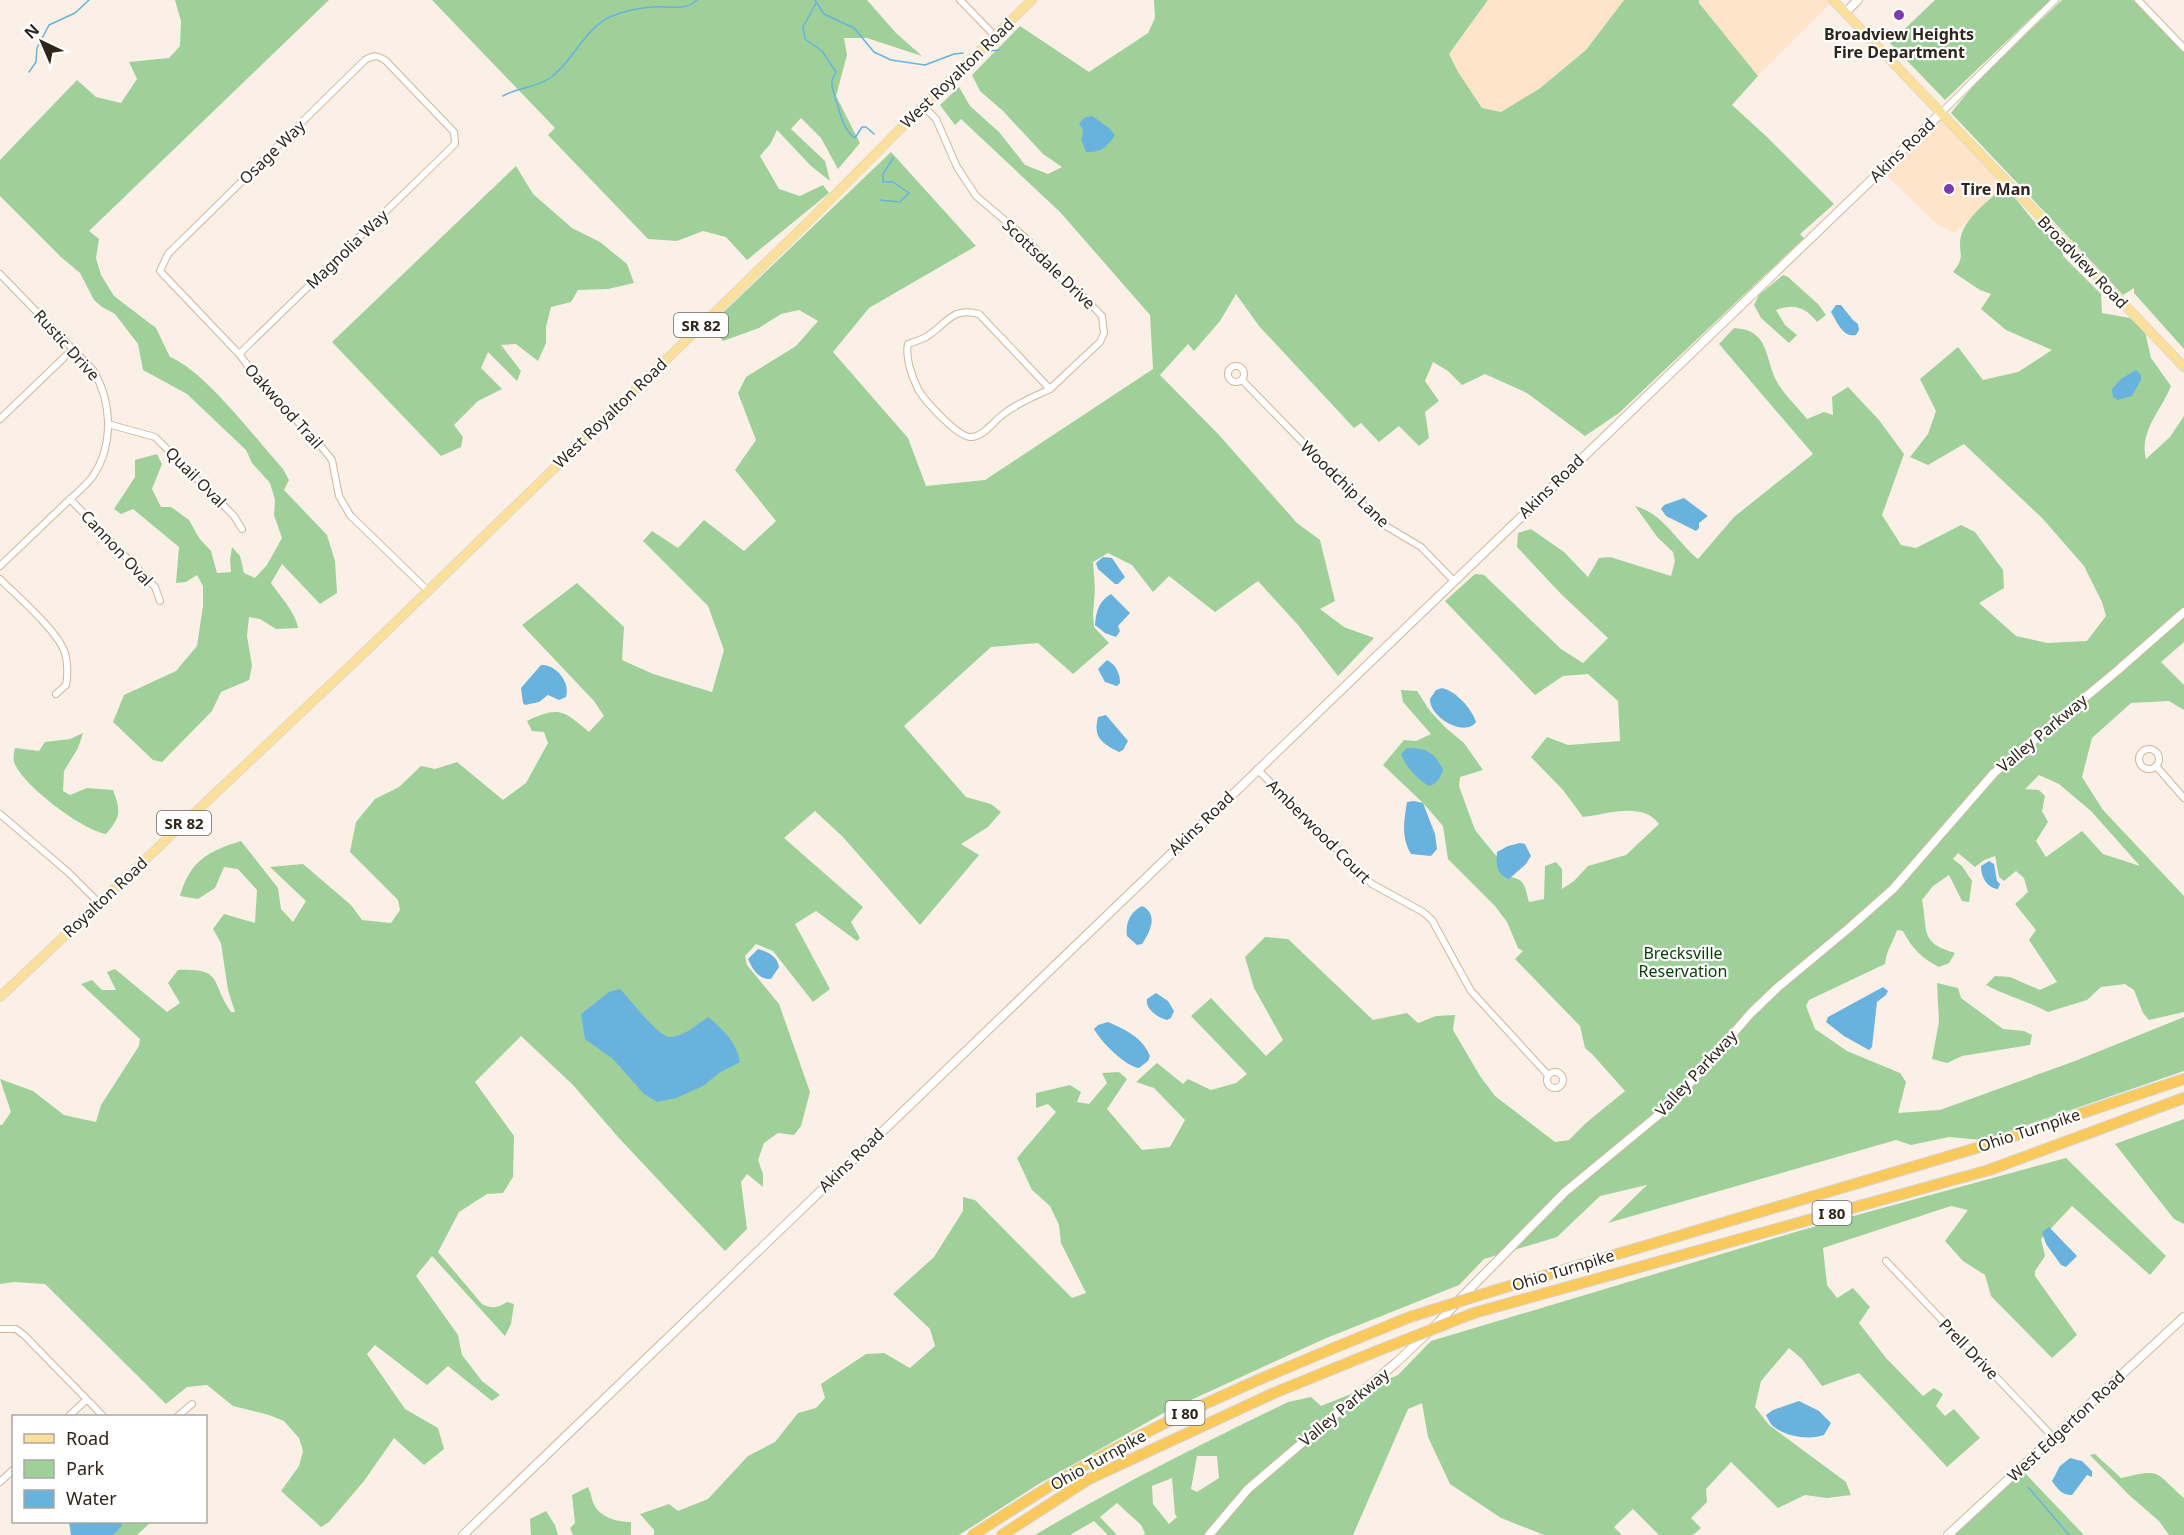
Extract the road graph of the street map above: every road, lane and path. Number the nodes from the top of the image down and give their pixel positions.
1 (960, 0) edge
2 (1032, 0) edge
3 (1833, 0) edge
4 (1858, 0) edge
5 (2055, 0) edge
6 (2138, 0) edge
7 (1846, 12) junction
8 (994, 35) junction
9 (2184, 48) edge
10 (379, 56) joint
11 (923, 106) junction
12 (1941, 113) junction
13 (168, 254) joint
14 (0, 274) edge
15 (73, 349) junction
16 (238, 354) junction
17 (2184, 367) edge
18 (1242, 380) dead end
19 (1050, 389) junction
20 (0, 419) edge
21 (108, 424) junction
22 (70, 499) junction
23 (242, 529) dead end
24 (0, 566) edge
25 (0, 579) edge
26 (1454, 580) junction
27 (427, 590) junction
28 (160, 601) dead end
29 (2184, 612) edge
30 (368, 649) joint
31 (56, 694) dead end
32 (2156, 766) dead end
33 (1257, 769) junction
34 (2184, 798) edge
35 (0, 814) edge
36 (99, 903) junction
37 (0, 997) edge
38 (1548, 1075) dead end
39 (2184, 1079) edge
40 (2184, 1098) edge
41 (1886, 1261) dead end
42 (2184, 1317) edge
43 (0, 1329) edge
44 (86, 1400) junction
45 (192, 1404) dead end
46 (70, 1415) edge
47 (102, 1415) edge
48 (179, 1415) edge
49 (2053, 1437) junction
50 (12, 1471) edge
51 (0, 1482) edge
52 (463, 1535) edge
53 (973, 1535) edge
54 (1002, 1535) edge
55 (1209, 1535) edge
56 (1948, 1535) edge

1 - 8 street
2 - 8 main road, West Royalton Road / SR 82
3 - 7 main road, Broadview Road
4 - 7 street
5 - 12 street
6 - 9 street
7 - 12 main road, Broadview Road
8 - 11 main road, West Royalton Road / SR 82
10 - 13 street, Osage Way
10 - 16 street, Magnolia Way
11 - 19 street, Scottsdale Drive
11 - 27 main road, West Royalton Road / SR 82
12 - 17 main road, Broadview Road
12 - 26 street, Akins Road
13 - 16 street, Oakwood Trail
14 - 15 street, Rustic Drive
15 - 20 street
15 - 21 street, Rustic Drive
16 - 27 street, Oakwood Trail
18 - 26 street, Woodchip Lane
19 - 19 street, Scottsdale Drive
21 - 22 street, Rustic Drive
21 - 23 street, Quail Oval
22 - 24 street, Rustic Drive
22 - 28 street, Cannon Oval
25 - 31 street
26 - 33 street, Akins Road
27 - 30 main road, West Royalton Road / SR 82
29 - 55 street, Valley Parkway
30 - 36 main road, Royalton Road / SR 82
32 - 34 street
33 - 38 street, Amberwood Court
33 - 52 street, Akins Road
35 - 36 street
36 - 37 main road, Royalton Road / SR 82
39 - 53 highway, Ohio Turnpike / I 80, bridge
40 - 54 highway, Ohio Turnpike / I 80, bridge
41 - 49 street, Prell Drive
42 - 49 street, West Edgerton Road
43 - 44 street
44 - 46 street
44 - 47 street
45 - 48 street
49 - 56 street, West Edgerton Road
50 - 51 street

